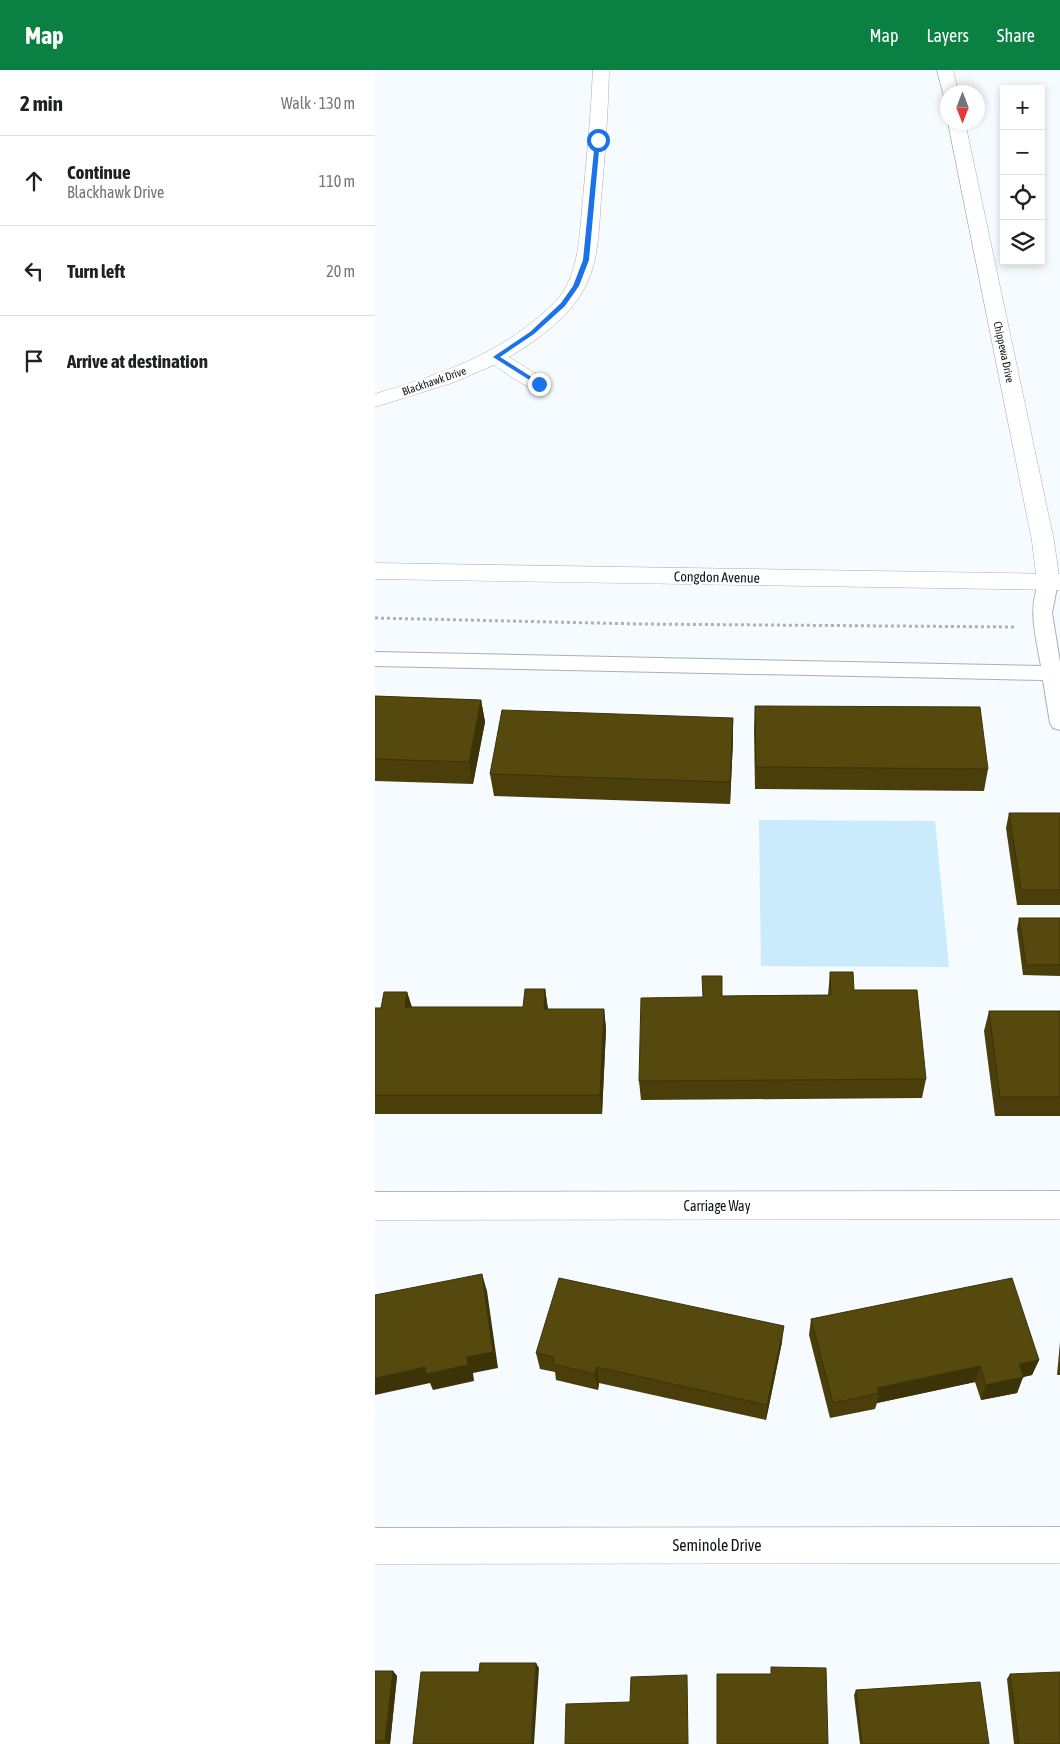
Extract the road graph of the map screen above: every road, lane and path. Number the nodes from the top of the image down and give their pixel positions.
1 (601, 70) edge
2 (945, 70) edge
3 (948, 85) edge
4 (958, 130) edge
5 (496, 357) junction
6 (539, 384) dead end
7 (375, 401) edge
8 (375, 571) edge
9 (1054, 582) edge
10 (375, 618) edge
11 (1019, 627) dead end
12 (375, 659) edge
13 (1055, 674) edge
14 (1060, 723) edge
15 (1060, 1205) edge
16 (375, 1206) edge
17 (1060, 1545) edge
18 (375, 1546) edge

1 - 5 street, Blackhawk Drive
2 - 3 street
4 - 9 street, Chippewa Drive
5 - 6 street
5 - 7 street, Blackhawk Drive
8 - 9 street, Congdon Avenue
9 - 13 lane
10 - 11 path
12 - 13 lane
13 - 14 lane
15 - 16 street, Carriage Way
17 - 18 street, Seminole Drive

